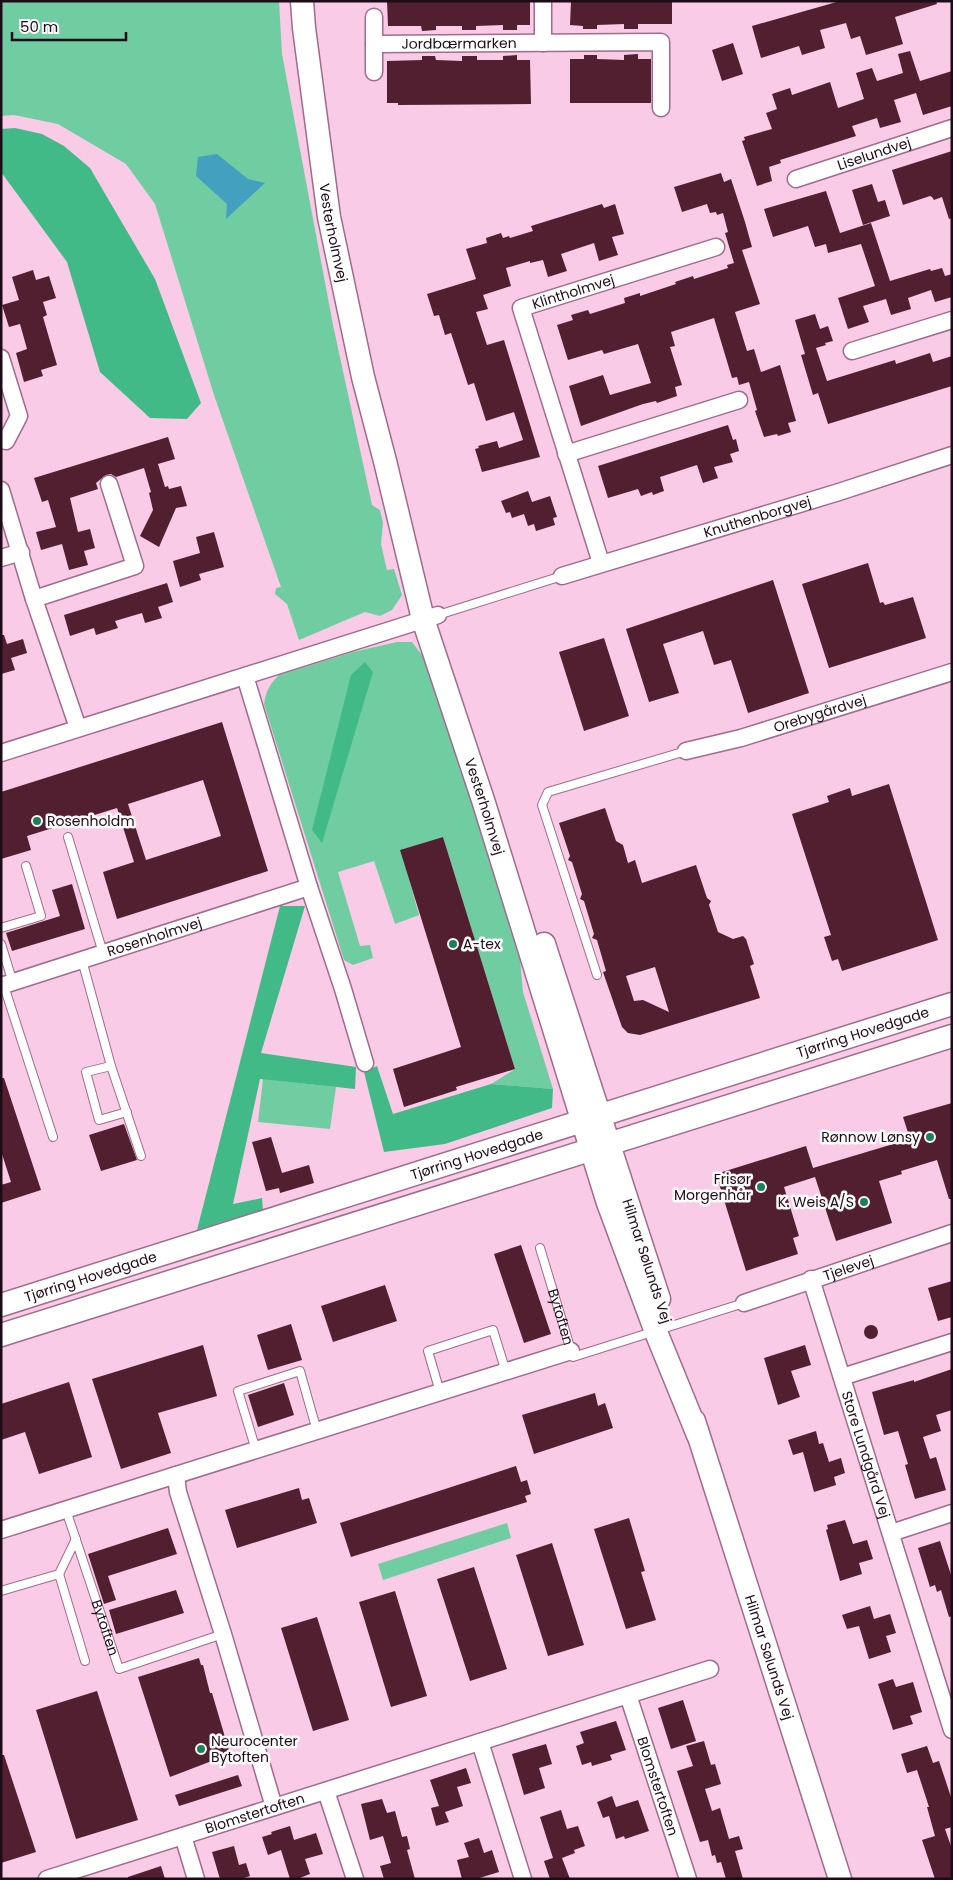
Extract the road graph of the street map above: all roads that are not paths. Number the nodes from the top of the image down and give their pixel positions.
1 (302, 1) edge
2 (543, 1) edge
3 (374, 17) dead end
4 (543, 43) junction
5 (374, 44) junction
6 (374, 72) dead end
7 (661, 108) dead end
8 (952, 128) edge
9 (796, 179) dead end
10 (716, 246) dead end
11 (952, 320) edge
12 (852, 351) dead end
13 (1, 358) edge
14 (739, 400) dead end
15 (3, 443) edge
16 (566, 454) junction
17 (952, 455) edge
18 (109, 484) dead end
19 (1, 490) edge
20 (21, 552) junction
21 (1, 558) edge
22 (601, 563) junction
23 (562, 576) joint
24 (34, 599) junction
25 (430, 617) junction
26 (952, 672) edge
27 (245, 676) junction
28 (78, 728) junction
29 (686, 751) joint
30 (1, 753) edge
31 (68, 837) dead end
32 (26, 866) dead end
33 (309, 887) junction
34 (1, 928) edge
35 (1, 944) edge
36 (104, 953) junction
37 (82, 960) junction
38 (597, 974) dead end
39 (6, 985) edge
40 (952, 1004) edge
41 (952, 1036) edge
42 (365, 1062) dead end
43 (111, 1066) junction
44 (127, 1112) junction
45 (592, 1119) junction
46 (53, 1137) dead end
47 (600, 1146) junction
48 (141, 1156) dead end
49 (952, 1233) edge
50 (540, 1248) dead end
51 (811, 1279) junction
52 (744, 1303) joint
53 (1, 1305) edge
54 (662, 1330) junction
55 (1, 1335) edge
56 (952, 1342) edge
57 (571, 1351) junction
58 (506, 1372) junction
59 (842, 1377) junction
60 (440, 1392) junction
61 (317, 1431) junction
62 (256, 1450) junction
63 (176, 1475) junction
64 (66, 1510) junction
65 (952, 1513) edge
66 (1, 1530) edge
67 (891, 1533) junction
68 (76, 1538) junction
69 (59, 1574) junction
70 (1, 1591) edge
71 (223, 1634) junction
72 (85, 1661) dead end
73 (710, 1668) dead end
74 (945, 1686) edge
75 (628, 1695) junction
76 (952, 1730) edge
77 (480, 1742) junction
78 (326, 1791) junction
79 (274, 1807) junction
80 (183, 1836) junction
81 (47, 1879) edge
82 (196, 1879) edge
83 (355, 1879) edge
84 (523, 1879) edge
85 (688, 1879) edge
86 (840, 1879) edge

1 - 25 street, Vesterholmvej
2 - 4 street
3 - 5 street
4 - 5 street, Jordbærmarken
4 - 7 street, Jordbærmarken
5 - 6 street
8 - 9 street, Liselundvej
10 - 16 street, Klintholmvej
11 - 12 street
13 - 15 street
14 - 16 street
16 - 22 street, Klintholmvej
17 - 22 street, Knuthenborgvej
18 - 24 street
19 - 20 street
20 - 21 street
20 - 24 street
22 - 23 street, Knuthenborgvej
23 - 25 lane
24 - 28 street
25 - 27 street
25 - 45 street, Vesterholmvej
26 - 29 street, Orebygårdvej
27 - 28 street
27 - 33 street
28 - 30 street
29 - 38 lane
31 - 36 lane
32 - 34 lane
33 - 36 street, Rosenholmvej
33 - 42 street
35 - 39 lane
36 - 37 street, Rosenholmvej
37 - 39 street, Rosenholmvej
37 - 43 lane
39 - 46 lane
40 - 45 street, Tjørring Hovedgade
41 - 47 street, Tjørring Hovedgade
43 - 44 lane
43 - 44 lane
44 - 48 lane
45 - 47 street, Vesterholmvej
45 - 53 street, Tjørring Hovedgade
47 - 54 street, Hilmar Sølunds Vej
47 - 55 street, Tjørring Hovedgade
49 - 51 street, Tjelevej
50 - 57 lane, Bytoften
51 - 52 street, Tjelevej
51 - 59 street, Store Lundgård Vej
52 - 54 lane
54 - 57 lane
54 - 86 street, Hilmar Sølunds Vej
56 - 59 street, Store Lundgård Vej
57 - 58 street, Bytoften
58 - 60 street, Bytoften
58 - 60 lane
59 - 67 street, Store Lundgård Vej
60 - 61 street, Bytoften
61 - 62 street, Bytoften
61 - 62 lane
62 - 63 street, Bytoften
63 - 64 street, Bytoften
63 - 71 street
64 - 66 street, Bytoften
64 - 68 lane, Bytoften
65 - 67 street, Store Lundgård Vej
67 - 74 street, Store Lundgård Vej
68 - 69 lane
68 - 71 lane, Bytoften
69 - 70 lane
69 - 72 lane, Bytoften
71 - 79 street
73 - 75 street, Blomstertoften
74 - 76 street, Store Lundgård Vej
75 - 77 street, Blomstertoften
75 - 85 street, Blomstertoften
77 - 78 street, Blomstertoften
77 - 84 street
78 - 79 street, Blomstertoften
78 - 83 street
79 - 80 street, Blomstertoften
80 - 81 street, Blomstertoften
80 - 82 street

